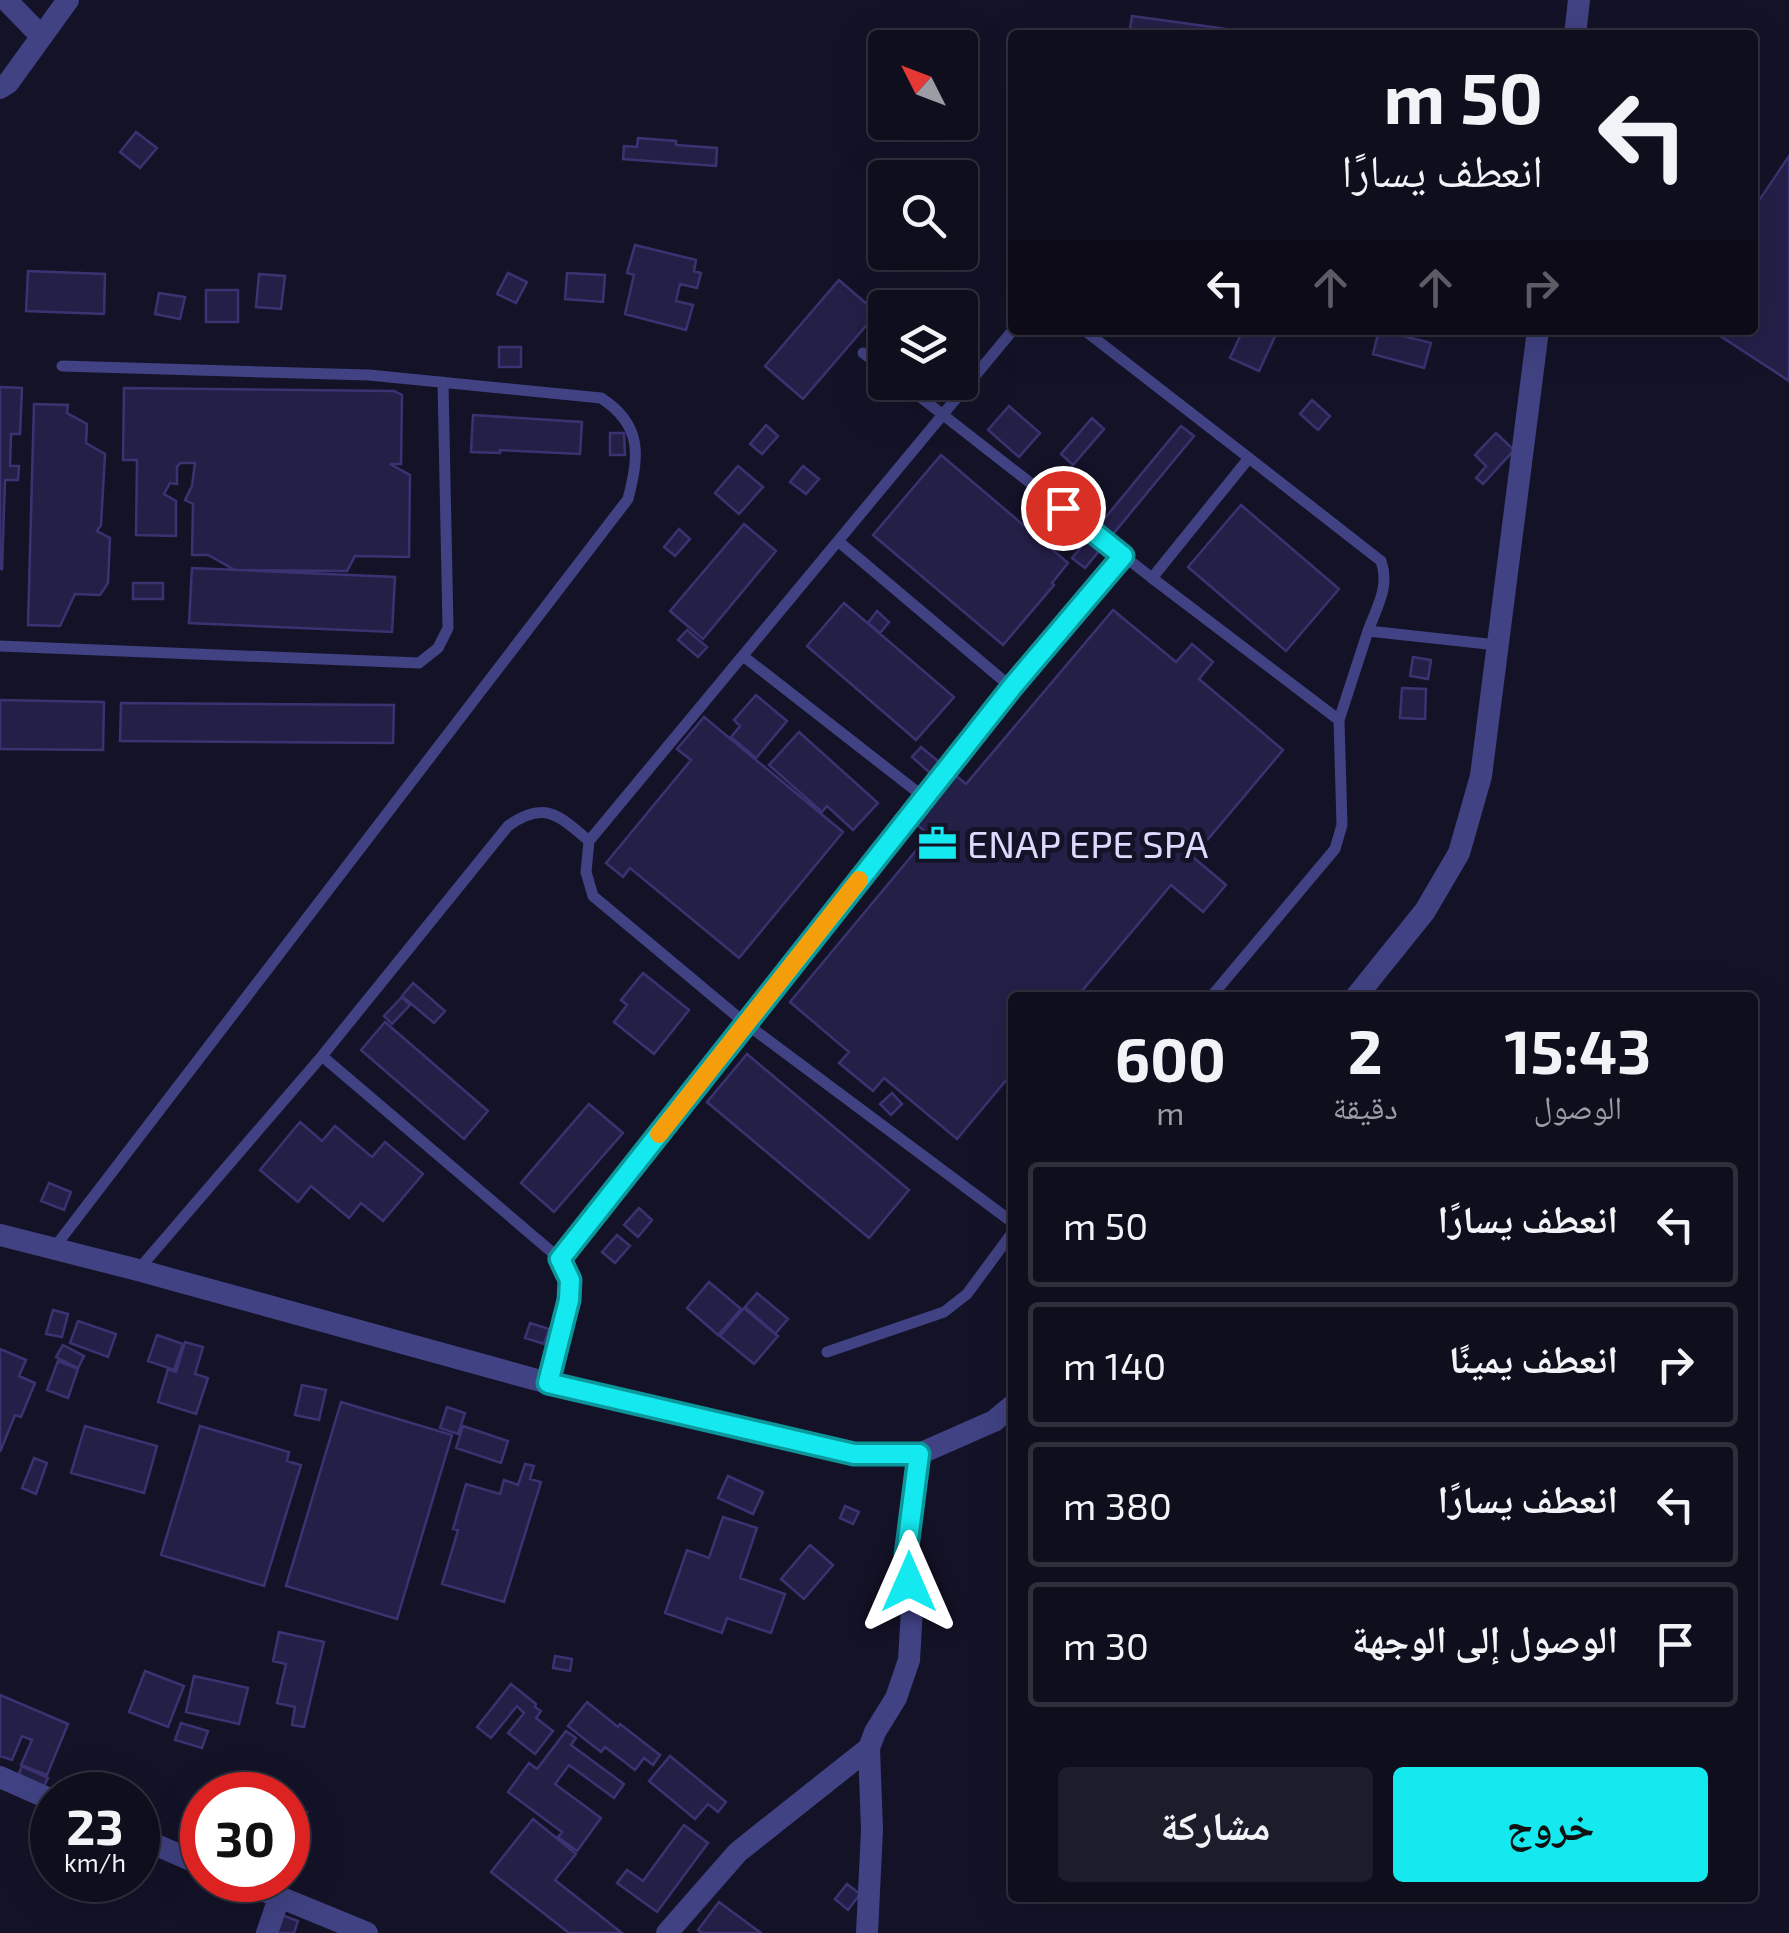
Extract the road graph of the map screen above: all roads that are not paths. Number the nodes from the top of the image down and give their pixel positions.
1 (6, 0) edge
2 (68, 0) edge
3 (1579, 0) edge
4 (1576, 30) edge
5 (40, 36) junction
6 (0, 88) edge
7 (1009, 335) edge
8 (1090, 335) edge
9 (1537, 335) edge
10 (863, 353) dead end
11 (868, 357) edge
12 (62, 366) dead end
13 (442, 382) junction
14 (924, 400) edge
15 (942, 414) junction
16 (1250, 458) junction
17 (838, 541) junction
18 (1123, 556) junction
19 (1152, 578) junction
20 (1368, 631) junction
21 (0, 646) edge
22 (1497, 646) junction
23 (743, 656) junction
24 (1012, 687) junction
25 (1340, 720) junction
26 (924, 798) junction
27 (589, 840) junction
28 (1215, 992) edge
29 (1360, 992) edge
30 (745, 1023) junction
31 (322, 1056) junction
32 (1008, 1219) edge
33 (0, 1235) edge
34 (1008, 1238) edge
35 (54, 1248) junction
36 (560, 1259) junction
37 (138, 1270) junction
38 (827, 1352) dead end
39 (548, 1383) junction
40 (1008, 1409) edge
41 (919, 1454) junction
42 (869, 1748) junction
43 (0, 1777) edge
44 (30, 1790) edge
45 (277, 1902) edge
46 (288, 1902) edge
47 (268, 1933) edge
48 (368, 1933) edge
49 (667, 1933) edge
50 (867, 1933) edge

1 - 5 street
2 - 5 street
3 - 4 street
5 - 6 street
7 - 15 lane
8 - 16 lane
9 - 22 street
10 - 11 lane
12 - 13 lane
13 - 21 lane
13 - 35 lane
14 - 15 lane
15 - 17 lane
15 - 18 lane
16 - 19 lane
16 - 20 lane
17 - 23 lane
17 - 24 lane
18 - 19 lane
18 - 24 lane
19 - 25 lane
20 - 22 lane
20 - 25 lane
22 - 29 street
23 - 26 lane
23 - 27 lane
24 - 26 lane
25 - 28 lane
26 - 30 lane
27 - 30 lane
27 - 31 lane
30 - 32 lane
30 - 36 lane
31 - 36 lane
31 - 37 lane
33 - 35 street
34 - 38 lane
35 - 37 street
36 - 39 lane
37 - 39 street
39 - 41 street
40 - 41 street
41 - 42 street
42 - 49 street
42 - 50 street
43 - 44 street
45 - 47 street
46 - 48 street

